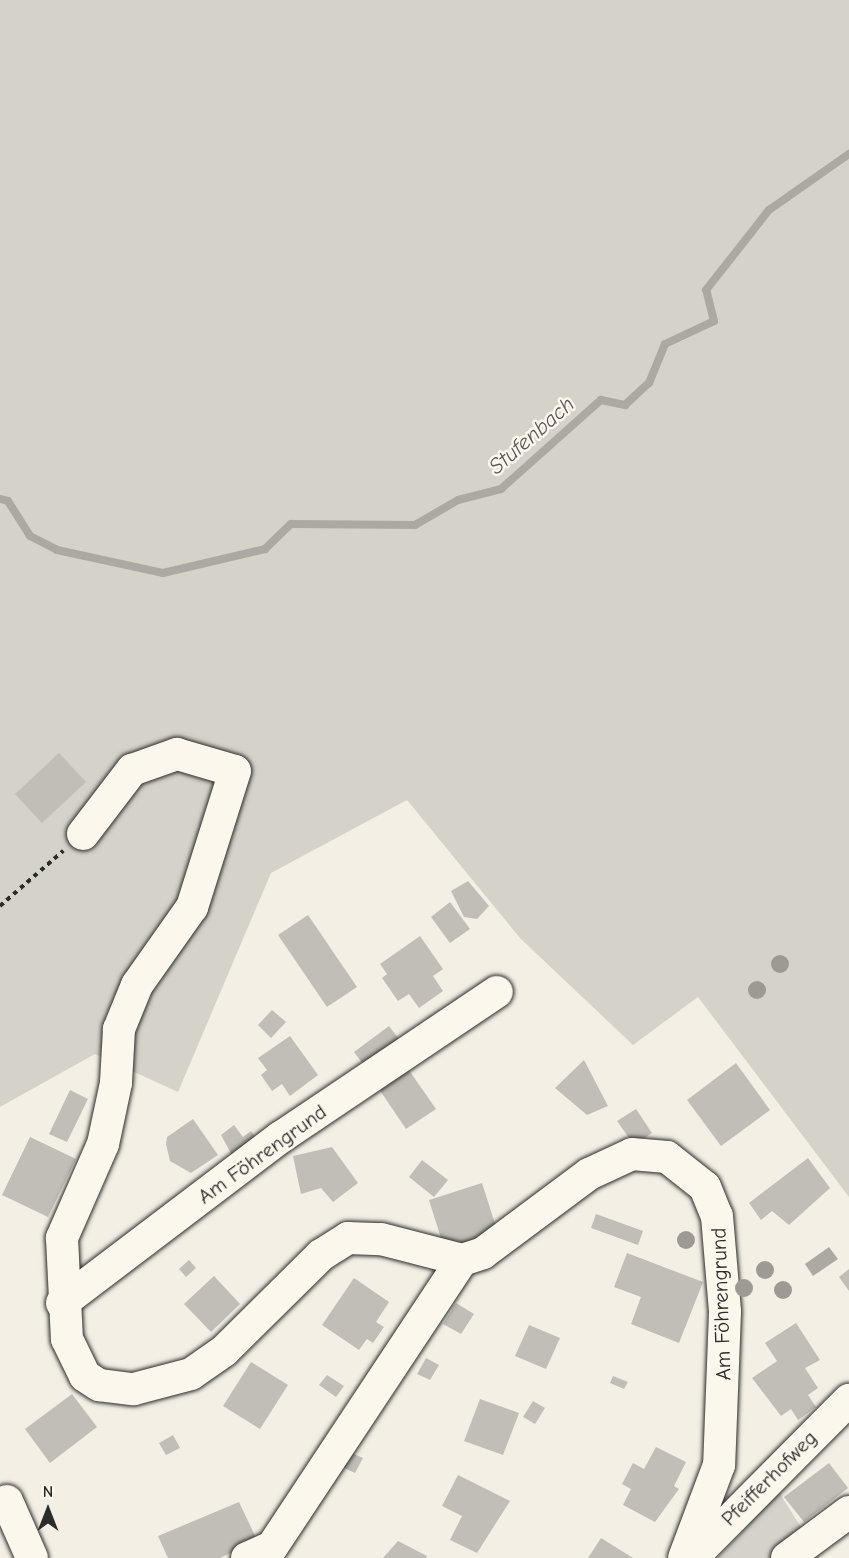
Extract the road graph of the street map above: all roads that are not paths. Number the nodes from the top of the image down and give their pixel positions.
1 (83, 834) road end
2 (497, 992) dead end
3 (462, 1260) junction
4 (62, 1303) junction
5 (849, 1400) edge
6 (7, 1501) dead end
7 (849, 1512) edge
8 (32, 1558) edge
9 (248, 1558) edge
10 (684, 1558) edge
11 (692, 1558) edge
12 (787, 1558) edge

1 - 4 street
2 - 4 street, Am Föhrengrund
3 - 4 street
3 - 9 street
3 - 10 street, Am Föhrengrund
5 - 11 street, Pfeifferhofweg
6 - 8 street
7 - 12 street

